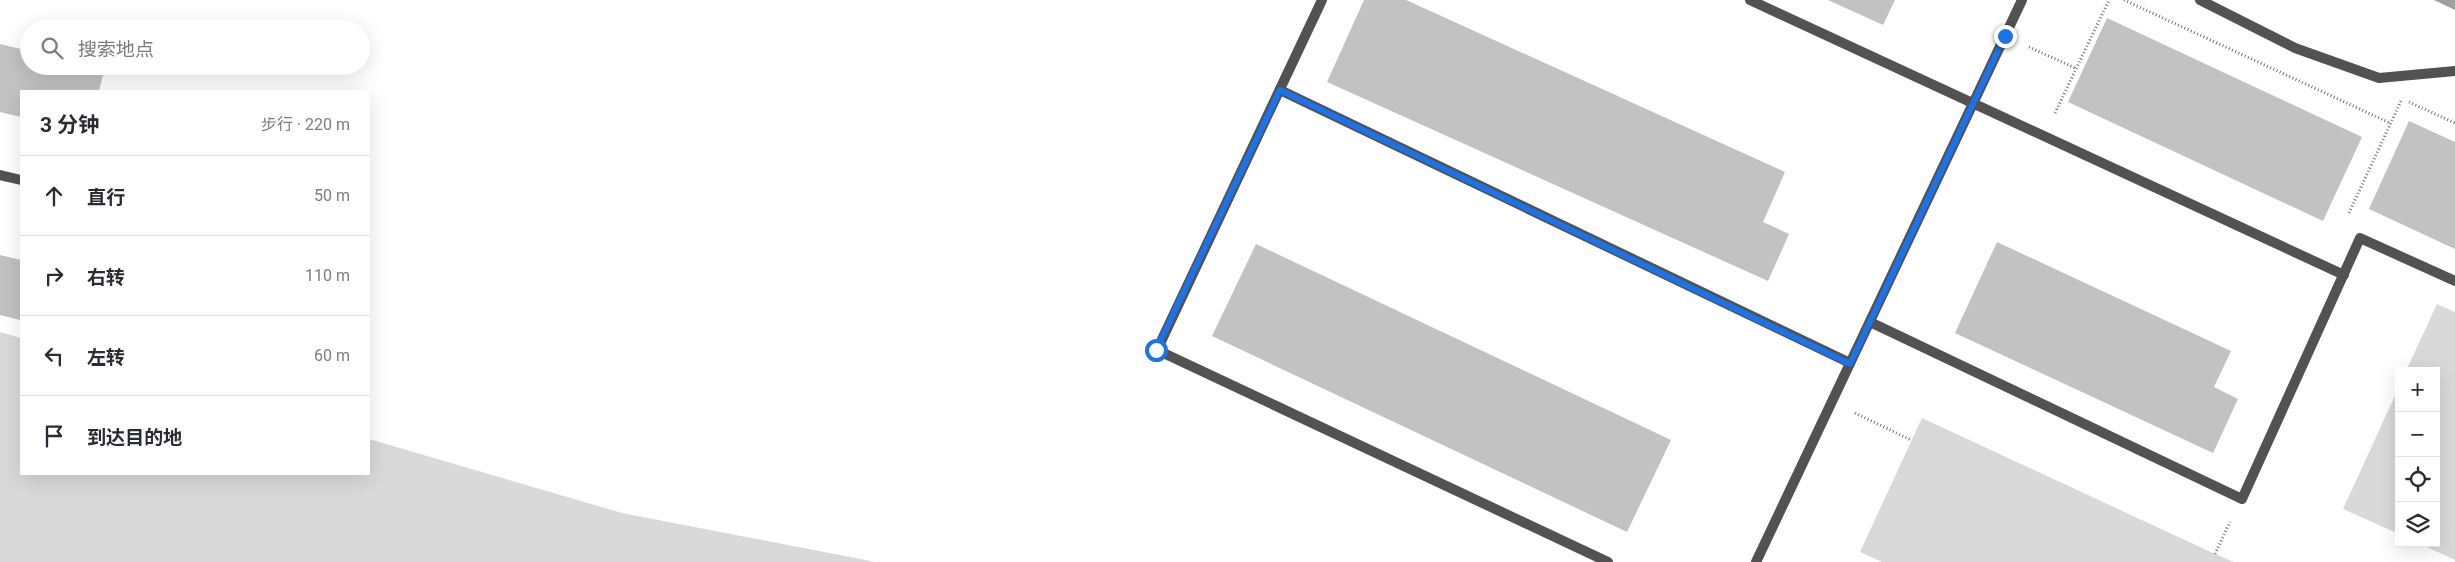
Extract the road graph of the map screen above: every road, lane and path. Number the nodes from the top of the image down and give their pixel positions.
1 (1322, 0) edge
2 (1750, 0) edge
3 (2022, 0) edge
4 (2109, 0) edge
5 (2124, 0) edge
6 (2200, 0) edge
7 (2005, 36) junction
8 (2075, 68) junction
9 (2455, 71) edge
10 (1280, 90) junction
11 (1973, 103) junction
12 (2062, 116) dead end
13 (2390, 123) junction
14 (2455, 123) edge
15 (0, 175) edge
16 (20, 180) edge
17 (2348, 216) dead end
18 (2344, 275) junction
19 (2455, 281) edge
20 (1870, 322) junction
21 (1850, 364) junction
22 (1832, 402) junction
23 (1911, 440) dead end
24 (2242, 499) junction
25 (2215, 554) dead end
26 (1608, 562) edge
27 (1756, 562) edge

1 - 10 lane
2 - 11 lane
3 - 7 lane
4 - 8 path
5 - 13 path
6 - 9 lane
7 - 8 path
7 - 11 lane
8 - 12 path
10 - 21 lane
10 - 26 lane
11 - 18 lane
11 - 20 lane
13 - 14 path
13 - 17 path
15 - 16 lane
18 - 19 lane
18 - 24 lane
20 - 21 lane
20 - 24 lane
21 - 22 lane
22 - 23 path
22 - 27 lane
24 - 25 path

